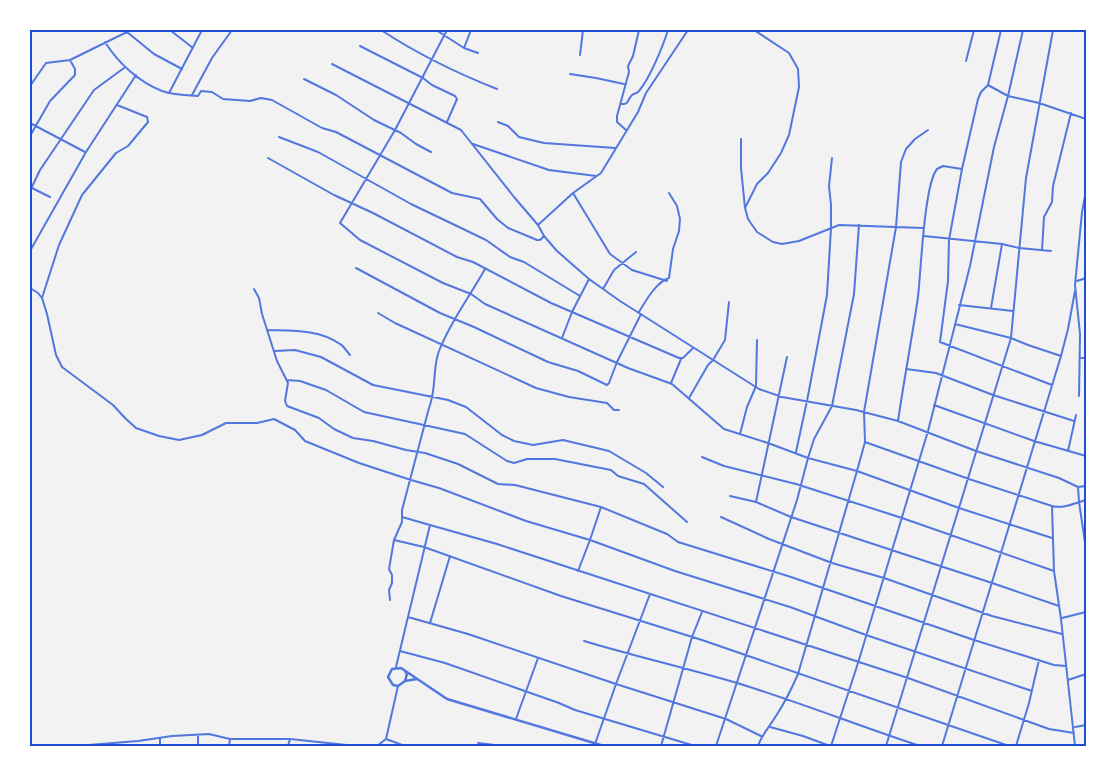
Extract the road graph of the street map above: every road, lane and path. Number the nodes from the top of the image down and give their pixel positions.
1 (131, 30) edge
2 (170, 30) edge
3 (202, 30) edge
4 (232, 30) edge
5 (381, 30) edge
6 (436, 30) edge
7 (448, 30) edge
8 (471, 30) edge
9 (583, 30) edge
10 (639, 30) edge
11 (668, 30) edge
12 (688, 30) edge
13 (754, 30) edge
14 (974, 30) edge
15 (1001, 30) edge
16 (1023, 30) edge
17 (1053, 30) edge
18 (127, 32) junction
19 (445, 36) junction
20 (105, 42) junction
21 (360, 46) dead end
22 (193, 48) junction
23 (464, 48) junction
24 (478, 53) dead end
25 (580, 55) dead end
26 (433, 59) junction
27 (70, 60) junction
28 (966, 61) dead end
29 (332, 64) dead end
30 (125, 67) junction
31 (182, 69) junction
32 (570, 74) dead end
33 (136, 75) junction
34 (423, 78) junction
35 (304, 79) dead end
36 (624, 84) junction
37 (988, 85) junction
38 (30, 86) edge
39 (497, 89) dead end
40 (170, 93) junction
41 (192, 96) junction
42 (1008, 96) junction
43 (1039, 103) junction
44 (409, 104) junction
45 (620, 104) junction
46 (117, 105) junction
47 (1071, 113) junction
48 (1086, 119) edge
49 (447, 122) junction
50 (498, 122) dead end
51 (30, 123) edge
52 (36, 126) junction
53 (395, 130) junction
54 (626, 130) junction
55 (928, 130) dead end
56 (30, 136) edge
57 (279, 137) dead end
58 (741, 139) dead end
59 (61, 140) junction
60 (473, 144) junction
61 (615, 148) junction
62 (86, 152) junction
63 (431, 152) dead end
64 (380, 155) junction
65 (268, 158) dead end
66 (832, 158) dead end
67 (962, 169) junction
68 (598, 176) junction
69 (366, 179) junction
70 (32, 188) junction
71 (30, 191) edge
72 (1086, 191) edge
73 (573, 193) junction
74 (669, 193) dead end
75 (50, 197) dead end
76 (351, 203) junction
77 (745, 208) junction
78 (538, 224) junction
79 (859, 225) junction
80 (896, 227) junction
81 (831, 228) junction
82 (924, 228) junction
83 (544, 236) junction
84 (924, 236) junction
85 (949, 240) junction
86 (974, 242) junction
87 (1002, 244) junction
88 (1019, 248) junction
89 (1042, 250) junction
90 (30, 251) edge
91 (636, 252) dead end
92 (1051, 252) dead end
93 (623, 264) junction
94 (356, 268) dead end
95 (485, 269) junction
96 (1086, 278) edge
97 (589, 279) junction
98 (663, 280) junction
99 (667, 281) dead end
100 (1076, 282) junction
101 (30, 288) edge
102 (254, 289) dead end
103 (603, 289) junction
104 (1075, 291) junction
105 (471, 294) junction
106 (580, 296) junction
107 (42, 298) junction
108 (729, 302) dead end
109 (959, 305) junction
110 (991, 308) junction
111 (1013, 311) junction
112 (572, 312) junction
113 (640, 313) junction
114 (378, 314) dead end
115 (454, 320) junction
116 (954, 324) junction
117 (267, 330) junction
118 (628, 336) junction
119 (562, 338) junction
120 (1011, 338) junction
121 (757, 340) dead end
122 (442, 345) junction
123 (949, 346) junction
124 (692, 348) junction
125 (274, 350) junction
126 (350, 355) dead end
127 (1061, 356) junction
128 (787, 358) dead end
129 (1080, 358) junction
130 (1086, 358) edge
131 (681, 359) junction
132 (713, 360) junction
133 (616, 362) junction
134 (1002, 367) junction
135 (906, 369) junction
136 (941, 375) junction
137 (286, 380) junction
138 (671, 383) junction
139 (1052, 385) junction
140 (756, 386) junction
141 (993, 395) junction
142 (434, 396) junction
143 (778, 396) junction
144 (1079, 396) dead end
145 (689, 398) junction
146 (807, 401) junction
147 (934, 405) junction
148 (832, 406) junction
149 (619, 410) dead end
150 (864, 412) junction
151 (1044, 412) junction
152 (1076, 415) dead end
153 (898, 421) junction
154 (1074, 421) junction
155 (985, 423) junction
156 (425, 425) junction
157 (928, 431) junction
158 (740, 434) junction
159 (1034, 441) junction
160 (865, 442) junction
161 (768, 443) junction
162 (976, 451) junction
163 (1068, 451) junction
164 (418, 452) junction
165 (796, 453) junction
166 (1086, 456) edge
167 (702, 457) dead end
168 (808, 458) junction
169 (919, 460) junction
170 (1027, 467) junction
171 (858, 471) junction
172 (762, 474) junction
173 (968, 479) junction
174 (411, 480) junction
175 (801, 485) junction
176 (1086, 486) edge
177 (663, 487) dead end
178 (1078, 487) junction
179 (911, 490) junction
180 (730, 496) dead end
181 (1019, 496) junction
182 (1086, 500) edge
183 (850, 501) junction
184 (756, 502) junction
185 (1078, 502) junction
186 (1052, 506) junction
187 (601, 507) junction
188 (959, 508) junction
189 (791, 516) junction
190 (402, 517) junction
191 (721, 517) dead end
192 (902, 518) junction
193 (687, 522) dead end
194 (430, 525) junction
195 (1010, 525) junction
196 (841, 533) junction
197 (950, 536) junction
198 (1052, 538) junction
199 (394, 540) junction
200 (590, 540) junction
201 (782, 543) junction
202 (424, 547) junction
203 (1086, 549) edge
204 (892, 550) junction
205 (1002, 553) junction
206 (450, 556) junction
207 (832, 563) junction
208 (941, 567) junction
209 (578, 571) junction
210 (1054, 571) junction
211 (774, 572) junction
212 (884, 578) junction
213 (992, 583) junction
214 (824, 589) junction
215 (650, 594) junction
216 (932, 595) junction
217 (390, 600) dead end
218 (764, 600) junction
219 (875, 606) junction
220 (1059, 606) junction
221 (702, 611) junction
222 (1086, 612) edge
223 (982, 613) junction
224 (815, 616) junction
225 (408, 617) junction
226 (1061, 618) junction
227 (640, 622) junction
228 (430, 623) junction
229 (924, 623) junction
230 (756, 628) junction
231 (866, 634) junction
232 (1062, 634) junction
233 (692, 638) junction
234 (974, 640) junction
235 (584, 641) dead end
236 (806, 646) junction
237 (400, 651) junction
238 (916, 651) junction
239 (627, 654) junction
240 (747, 656) junction
241 (538, 658) junction
242 (1039, 660) junction
243 (858, 663) junction
244 (1066, 666) junction
245 (396, 667) junction
246 (965, 668) junction
247 (683, 669) junction
248 (405, 671) junction
249 (798, 674) junction
250 (1086, 674) edge
251 (417, 678) junction
252 (908, 678) junction
253 (1068, 680) junction
254 (406, 681) junction
255 (737, 683) junction
256 (616, 684) junction
257 (398, 686) junction
258 (849, 690) junction
259 (526, 691) junction
260 (1032, 691) junction
261 (957, 696) junction
262 (786, 699) junction
263 (673, 702) junction
264 (899, 708) junction
265 (840, 718) junction
266 (516, 719) junction
267 (604, 719) junction
268 (726, 719) junction
269 (1024, 720) junction
270 (948, 724) junction
271 (1086, 725) edge
272 (770, 726) junction
273 (1074, 727) junction
274 (1074, 733) junction
275 (198, 735) junction
276 (761, 736) junction
277 (889, 736) junction
278 (663, 737) junction
279 (160, 738) junction
280 (230, 739) junction
281 (290, 739) junction
282 (138, 740) junction
283 (386, 740) junction
284 (478, 743) dead end
285 (106, 744) edge
286 (595, 744) junction
287 (30, 745) edge
288 (46, 746) edge
289 (76, 746) edge
290 (136, 746) edge
291 (160, 746) edge
292 (198, 746) edge
293 (229, 746) edge
294 (288, 746) edge
295 (356, 746) edge
296 (377, 746) edge
297 (405, 746) edge
298 (503, 746) edge
299 (604, 746) edge
300 (661, 746) edge
301 (695, 746) edge
302 (716, 746) edge
303 (758, 746) edge
304 (831, 746) edge
305 (886, 746) edge
306 (920, 746) edge
307 (942, 746) edge
308 (1009, 746) edge
309 (1016, 746) edge
310 (1075, 746) edge

1 - 18 street
2 - 22 street
3 - 22 street
4 - 41 street
5 - 26 street
6 - 19 street
7 - 19 street
8 - 23 street
9 - 25 street
10 - 36 street
11 - 45 street
12 - 54 street
13 - 77 street
14 - 28 street
15 - 37 street
16 - 42 street
17 - 43 street
18 - 20 street
18 - 31 street
19 - 23 street
19 - 26 street
20 - 27 street
20 - 30 street
21 - 34 street
22 - 31 street
23 - 24 street
26 - 34 street
26 - 39 street
27 - 38 street
27 - 52 street
29 - 44 street
30 - 33 street
30 - 59 street
31 - 40 street
32 - 36 street
33 - 40 street
33 - 46 street
34 - 44 street
34 - 49 street
35 - 53 street
36 - 45 street
37 - 42 street
37 - 67 street
40 - 41 street
41 - 64 street
42 - 43 street
42 - 86 street
43 - 47 street
43 - 88 street
44 - 49 street
44 - 53 street
45 - 54 street
46 - 62 street
46 - 107 street
47 - 48 street
47 - 89 street
49 - 60 street
50 - 61 street
51 - 52 street
52 - 56 street
52 - 59 street
53 - 63 street
53 - 64 street
54 - 61 street
55 - 80 street
57 - 69 street
58 - 77 street
59 - 62 street
59 - 70 street
60 - 68 street
60 - 78 street
61 - 68 street
62 - 90 street
64 - 69 street
64 - 83 street
65 - 76 street
66 - 81 street
67 - 82 street
67 - 85 street
68 - 73 street
69 - 76 street
69 - 106 street
70 - 71 street
70 - 75 street
72 - 100 street
73 - 78 street
73 - 93 street
74 - 98 street
76 - 95 street
76 - 105 street
77 - 81 street
78 - 83 street
79 - 80 street
79 - 81 street
79 - 148 street
80 - 82 street
80 - 150 street
81 - 146 street
82 - 84 street
83 - 97 street
84 - 85 street
84 - 135 street
85 - 86 street
85 - 123 street
86 - 87 street
86 - 109 street
87 - 88 street
87 - 110 street
88 - 89 street
88 - 111 street
89 - 92 street
91 - 93 street
93 - 98 street
93 - 103 street
94 - 115 street
95 - 105 street
95 - 112 street
96 - 100 street
97 - 103 street
97 - 106 street
98 - 99 street
98 - 113 street
100 - 104 street
101 - 107 street
102 - 117 street
103 - 113 street
104 - 127 street
104 - 129 street
105 - 115 street
105 - 119 street
106 - 112 street
107 - 174 street
108 - 132 street
109 - 110 street
109 - 116 street
110 - 111 street
111 - 120 street
112 - 118 street
112 - 119 street
113 - 118 street
113 - 124 street
114 - 122 street
115 - 122 street
115 - 133 street
116 - 120 street
116 - 123 street
117 - 125 street
117 - 126 street
118 - 131 street
118 - 133 street
119 - 133 street
120 - 127 street
120 - 134 street
121 - 140 street
122 - 142 street
122 - 149 street
123 - 134 street
123 - 136 street
124 - 131 street
124 - 132 street
125 - 137 street
125 - 142 street
127 - 139 street
128 - 143 street
129 - 130 street
129 - 144 street
131 - 138 street
132 - 140 street
132 - 145 street
133 - 138 street
134 - 139 street
134 - 141 street
135 - 136 street
135 - 153 street
136 - 141 street
136 - 147 street
137 - 156 street
137 - 164 street
138 - 145 street
139 - 151 street
140 - 143 street
140 - 158 street
141 - 151 street
141 - 155 street
142 - 156 street
142 - 177 street
143 - 146 street
143 - 161 street
145 - 158 street
146 - 148 street
146 - 165 street
147 - 155 street
147 - 157 street
148 - 150 street
148 - 168 street
150 - 153 street
150 - 160 street
151 - 154 street
151 - 159 street
152 - 154 street
153 - 157 street
154 - 163 street
155 - 159 street
155 - 162 street
156 - 164 street
156 - 193 street
157 - 162 street
157 - 169 street
158 - 161 street
159 - 163 street
159 - 170 street
160 - 169 street
160 - 171 street
161 - 165 street
161 - 172 street
162 - 170 street
162 - 173 street
163 - 166 street
164 - 174 street
164 - 187 street
165 - 168 street
167 - 172 street
168 - 171 street
168 - 175 street
169 - 173 street
169 - 179 street
170 - 178 street
170 - 181 street
171 - 179 street
171 - 183 street
172 - 175 street
172 - 184 street
173 - 181 street
173 - 188 street
174 - 190 street
174 - 200 street
175 - 183 street
175 - 189 street
176 - 178 street
178 - 185 street
179 - 188 street
179 - 192 street
180 - 184 street
181 - 186 street
181 - 195 street
182 - 185 street
183 - 192 street
183 - 196 street
184 - 189 street
185 - 186 street
185 - 203 street
186 - 198 street
187 - 200 street
187 - 211 street
188 - 195 street
188 - 197 street
189 - 196 street
189 - 201 street
190 - 194 street
190 - 199 street
191 - 201 street
192 - 197 street
192 - 204 street
194 - 202 street
194 - 209 street
195 - 198 street
195 - 205 street
196 - 204 street
196 - 207 street
197 - 205 street
197 - 208 street
198 - 210 street
199 - 202 street
199 - 217 street
200 - 209 street
200 - 218 street
201 - 207 street
201 - 211 street
202 - 206 street
202 - 225 street
204 - 208 street
204 - 212 street
205 - 210 street
205 - 213 street
206 - 227 street
206 - 228 street
207 - 212 street
207 - 214 street
208 - 213 street
208 - 216 street
209 - 215 street
210 - 220 street
211 - 214 street
211 - 218 street
212 - 216 street
212 - 219 street
213 - 220 street
213 - 223 street
214 - 219 street
214 - 224 street
215 - 221 street
215 - 227 street
216 - 223 street
216 - 229 street
218 - 224 street
218 - 230 street
219 - 229 street
219 - 231 street
220 - 226 street
221 - 230 street
221 - 233 street
222 - 226 street
223 - 232 street
223 - 234 street
224 - 231 street
224 - 236 street
225 - 228 street
225 - 237 street
226 - 232 street
227 - 233 street
227 - 239 street
228 - 241 street
229 - 234 street
229 - 238 street
230 - 236 street
230 - 240 street
231 - 238 street
231 - 243 street
232 - 244 street
233 - 240 street
233 - 247 street
234 - 242 street
234 - 246 street
235 - 239 street
236 - 243 street
236 - 249 street
237 - 245 street
237 - 259 street
238 - 246 street
238 - 252 street
239 - 247 street
239 - 256 street
240 - 249 street
240 - 255 street
241 - 256 street
241 - 259 street
242 - 244 street
242 - 260 street
243 - 252 street
243 - 258 street
244 - 253 street
245 - 248 street
245 - 257 street
246 - 260 street
246 - 261 street
247 - 255 street
247 - 263 street
248 - 251 street
248 - 254 street
249 - 258 street
249 - 262 street
250 - 253 street
251 - 254 street
251 - 266 street
252 - 261 street
252 - 264 street
253 - 273 street
254 - 257 street
255 - 262 street
255 - 268 street
256 - 263 street
256 - 267 street
257 - 283 street
258 - 264 street
258 - 265 street
259 - 266 street
259 - 267 street
260 - 269 street
261 - 269 street
261 - 270 street
262 - 265 street
262 - 272 street
263 - 268 street
263 - 278 street
264 - 270 street
264 - 277 street
265 - 277 street
265 - 304 street
266 - 286 street
267 - 278 street
267 - 286 street
268 - 276 street
268 - 302 street
269 - 274 street
269 - 309 street
270 - 307 street
270 - 308 street
271 - 273 street
272 - 276 street
272 - 304 street
273 - 274 street
274 - 310 street
275 - 279 street
275 - 280 street
275 - 292 street
276 - 303 street
277 - 305 street
277 - 306 street
278 - 300 street
278 - 301 street
279 - 282 street
279 - 291 street
280 - 281 street
280 - 293 street
281 - 294 street
281 - 295 street
282 - 285 street
282 - 290 street
283 - 296 street
283 - 297 street
284 - 298 street
285 - 289 street
286 - 299 street
287 - 288 street
288 - 289 street

